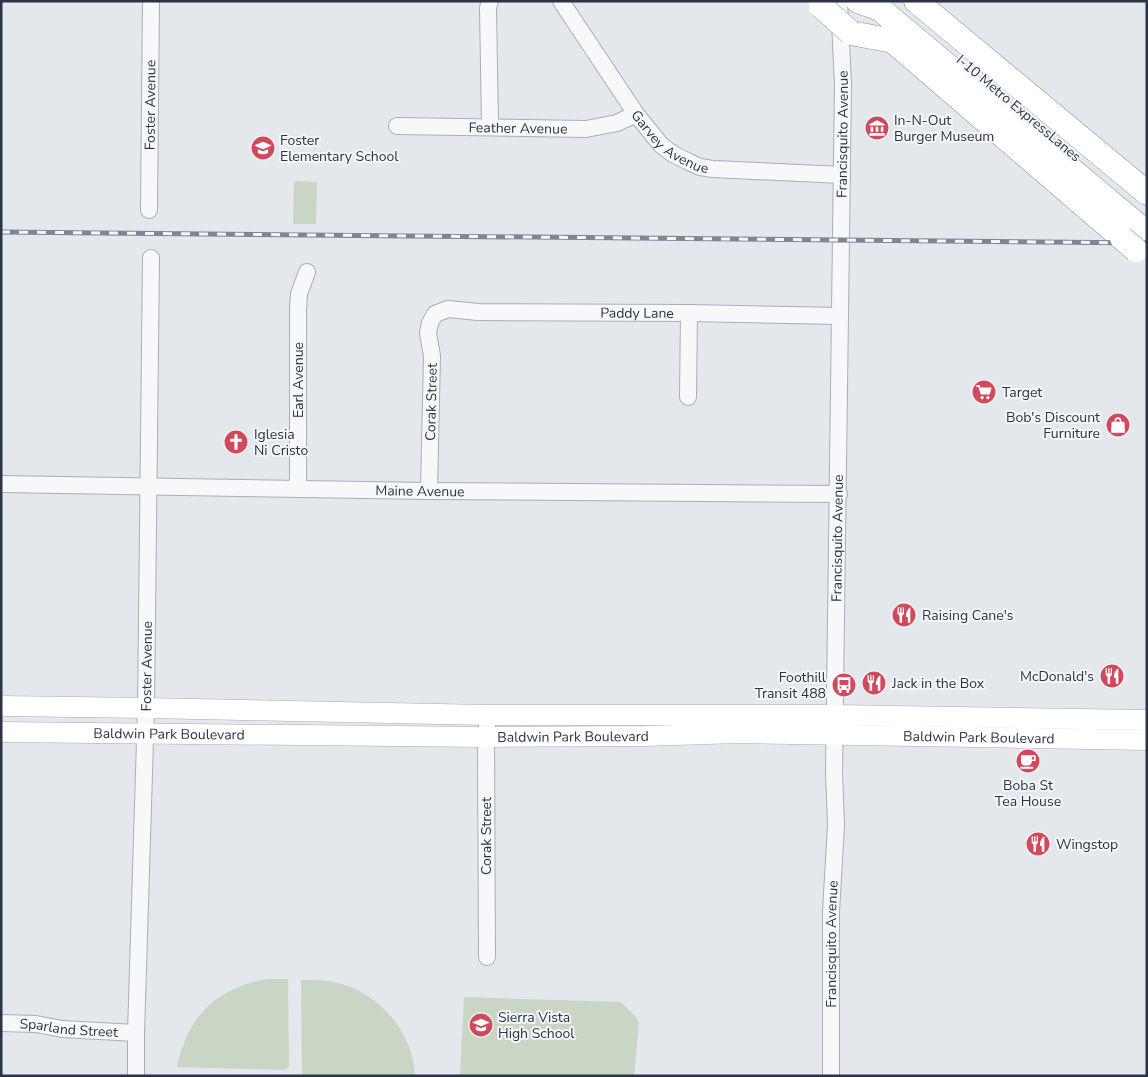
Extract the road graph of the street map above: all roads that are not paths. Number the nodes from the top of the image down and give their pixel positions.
1 (150, 1) edge
2 (490, 1) edge
3 (561, 1) edge
4 (892, 1) edge
5 (916, 1) edge
6 (928, 1) edge
7 (839, 3) edge
8 (893, 42) junction
9 (974, 48) junction
10 (636, 114) junction
11 (397, 126) dead end
12 (490, 126) junction
13 (842, 175) junction
14 (1147, 193) edge
15 (149, 210) dead end
16 (1147, 216) edge
17 (1138, 244) edge
18 (151, 258) dead end
19 (307, 272) dead end
20 (690, 313) junction
21 (435, 314) joint
22 (840, 316) junction
23 (688, 397) dead end
24 (1, 484) edge
25 (149, 487) junction
26 (298, 489) junction
27 (429, 491) junction
28 (838, 494) junction
29 (1, 706) edge
30 (146, 708) junction
31 (488, 715) junction
32 (1058, 719) junction
33 (1147, 720) edge
34 (835, 724) junction
35 (1, 732) edge
36 (145, 733) junction
37 (486, 737) junction
38 (991, 737) junction
39 (1147, 740) edge
40 (486, 958) dead end
41 (1, 1023) edge
42 (136, 1033) junction
43 (136, 1076) edge
44 (831, 1076) edge

1 - 15 street, Foster Avenue
2 - 12 street
3 - 10 street, Garvey Avenue
4 - 16 highway, I-10 Metro ExpressLanes
5 - 9 highway
6 - 9 highway
7 - 8 highway
7 - 8 highway, bridge
7 - 13 street, Francisquito Avenue
7 - 17 highway, I-10 Metro ExpressLanes
8 - 17 highway
9 - 14 highway
10 - 12 street, Feather Avenue
10 - 13 street, Garvey Avenue
11 - 12 street, Feather Avenue
13 - 22 street, Francisquito Avenue
18 - 25 street, Foster Avenue
19 - 26 street, Earl Avenue
20 - 21 street, Paddy Lane
20 - 22 street, Paddy Lane
20 - 23 street
21 - 27 street, Corak Street
22 - 28 street, Francisquito Avenue
24 - 25 street, Maine Avenue
25 - 26 street, Maine Avenue
25 - 30 street, Foster Avenue
26 - 27 street, Maine Avenue
27 - 28 street, Maine Avenue
28 - 34 street, Francisquito Avenue
29 - 30 main road, Baldwin Park Boulevard
30 - 31 main road, Baldwin Park Boulevard
30 - 36 street, Foster Avenue
31 - 34 main road, Baldwin Park Boulevard
31 - 37 street, Corak Street
32 - 33 main road, Baldwin Park Boulevard
32 - 34 main road, Baldwin Park Boulevard
32 - 38 main road
34 - 37 main road, Baldwin Park Boulevard
34 - 38 main road, Baldwin Park Boulevard
34 - 44 street, Francisquito Avenue
35 - 36 main road, Baldwin Park Boulevard
36 - 37 main road, Baldwin Park Boulevard
36 - 42 street, Foster Avenue
37 - 40 street, Corak Street
38 - 39 main road, Baldwin Park Boulevard
41 - 42 street, Sparland Street
42 - 43 street, Foster Avenue

